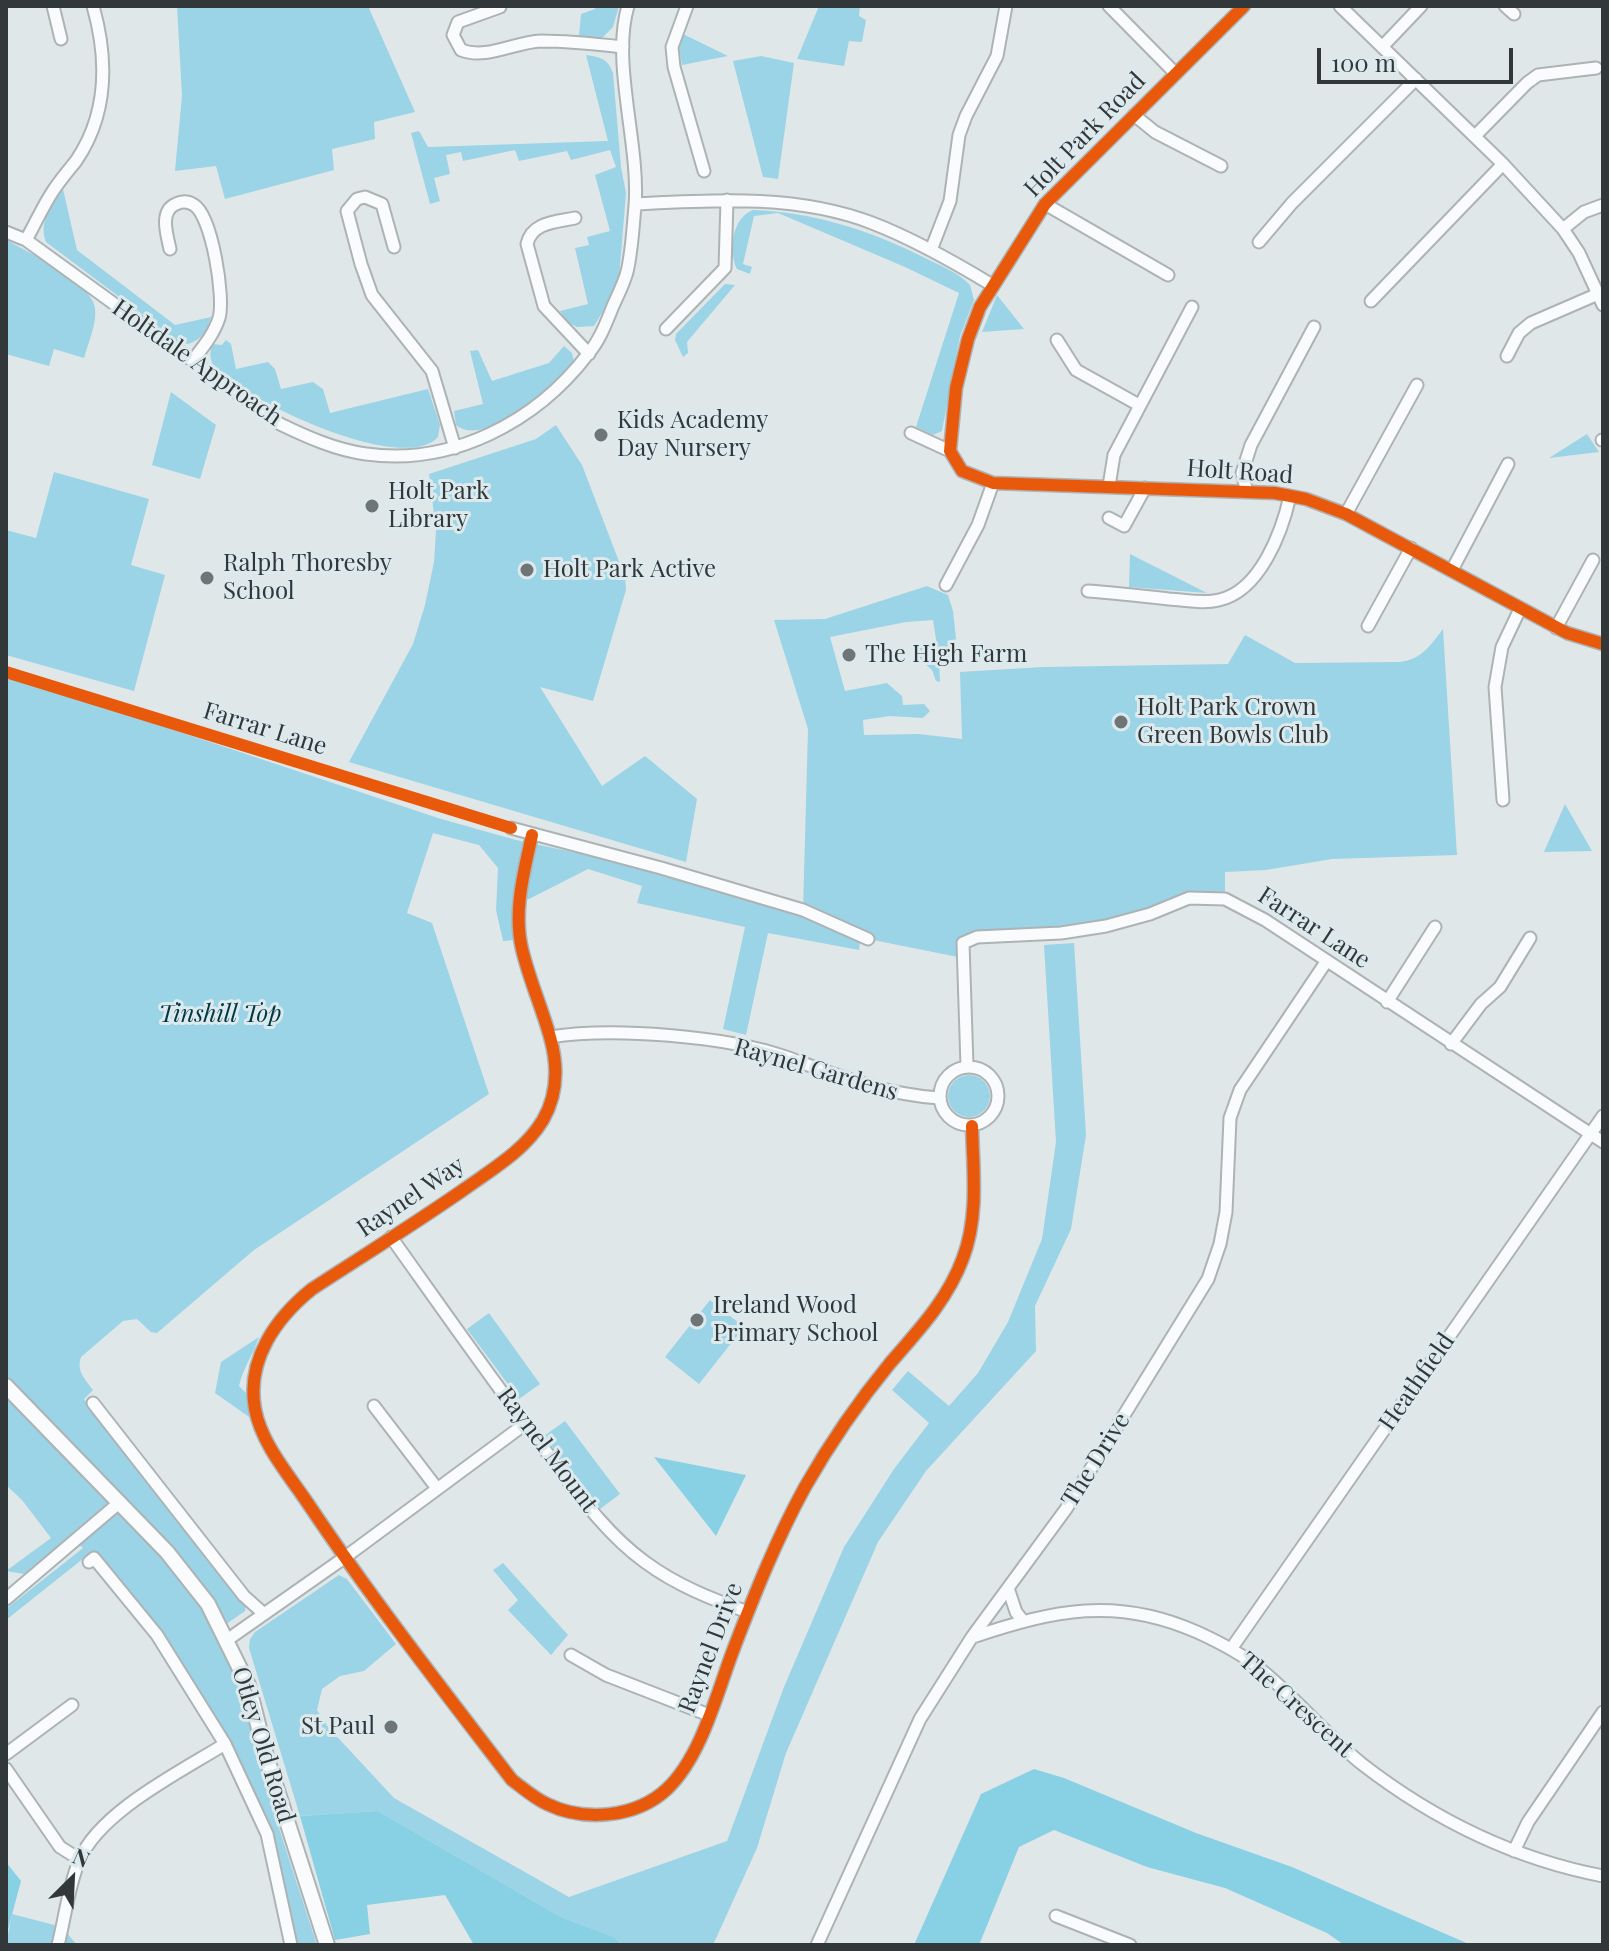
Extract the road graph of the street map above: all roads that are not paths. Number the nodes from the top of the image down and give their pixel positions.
1 (53, 6) edge
2 (93, 6) edge
3 (628, 6) edge
4 (687, 6) edge
5 (1006, 6) edge
6 (1109, 6) edge
7 (1244, 6) edge
8 (1340, 6) edge
9 (1421, 6) edge
10 (500, 7) edge
11 (61, 39) dead end
12 (623, 47) junction
13 (1382, 47) junction
14 (1596, 68) dead end
15 (1176, 74) junction
16 (1416, 79) junction
17 (1134, 115) junction
18 (1475, 136) junction
19 (1503, 164) junction
20 (1221, 166) dead end
21 (704, 171) dead end
22 (727, 200) junction
23 (635, 204) junction
24 (1045, 204) junction
25 (1603, 205) edge
26 (575, 218) dead end
27 (1563, 229) junction
28 (6, 232) edge
29 (26, 240) junction
30 (1259, 242) dead end
31 (394, 247) dead end
32 (170, 249) dead end
33 (931, 250) junction
34 (1168, 275) dead end
35 (992, 285) junction
36 (1600, 300) edge
37 (1371, 301) dead end
38 (1192, 307) dead end
39 (1314, 327) dead end
40 (666, 329) dead end
41 (1057, 340) dead end
42 (589, 354) junction
43 (1507, 356) dead end
44 (193, 360) junction
45 (1417, 385) dead end
46 (1139, 405) junction
47 (911, 433) dead end
48 (455, 448) junction
49 (950, 451) junction
50 (1508, 464) dead end
51 (993, 483) junction
52 (1109, 486) junction
53 (1145, 488) junction
54 (1247, 492) junction
55 (1290, 496) junction
56 (1346, 514) junction
57 (1109, 518) dead end
58 (1411, 548) junction
59 (1593, 560) dead end
60 (1452, 570) junction
61 (946, 585) dead end
62 (1088, 591) dead end
63 (1520, 609) junction
64 (1368, 626) dead end
65 (1556, 628) junction
66 (1603, 644) edge
67 (1503, 800) dead end
68 (511, 828) dead end
69 (532, 835) junction
70 (1435, 927) dead end
71 (1530, 938) dead end
72 (868, 939) dead end
73 (1326, 962) junction
74 (1387, 1002) junction
75 (550, 1037) junction
76 (1451, 1044) junction
77 (967, 1066) junction
78 (939, 1098) junction
79 (1603, 1116) edge
80 (972, 1126) junction
81 (1591, 1134) junction
82 (1603, 1142) edge
83 (391, 1237) junction
84 (6, 1386) edge
85 (93, 1403) dead end
86 (374, 1406) dead end
87 (525, 1424) junction
88 (436, 1487) junction
89 (120, 1502) junction
90 (344, 1558) junction
91 (89, 1562) dead end
92 (1008, 1588) junction
93 (9, 1591) edge
94 (748, 1612) junction
95 (263, 1613) junction
96 (1023, 1621) junction
97 (972, 1637) junction
98 (227, 1640) junction
99 (1231, 1649) junction
100 (571, 1655) dead end
101 (72, 1705) dead end
102 (1603, 1712) edge
103 (709, 1715) junction
104 (225, 1744) junction
105 (6, 1754) edge
106 (6, 1769) edge
107 (1514, 1851) junction
108 (79, 1859) junction
109 (1603, 1876) edge
110 (1056, 1916) dead end
111 (58, 1945) edge
112 (291, 1945) edge
113 (327, 1945) edge
114 (817, 1945) edge
115 (1130, 1945) edge

1 - 11 street
2 - 29 street
3 - 12 street, Holtdale Approach
4 - 21 street
5 - 33 street
6 - 15 street
7 - 15 street, Holt Park Road
8 - 13 street
9 - 13 street
10 - 12 street
12 - 23 street, Holtdale Approach
13 - 16 street
14 - 18 street
15 - 17 street, Holt Park Road
16 - 18 street
16 - 30 street
17 - 20 street
17 - 24 street, Holt Park Road
18 - 19 street
19 - 27 street
19 - 37 street
22 - 23 street
22 - 33 street
22 - 40 street
23 - 42 street, Holtdale Approach
24 - 34 street
24 - 35 street, Holt Park Road
25 - 27 street
26 - 42 street
27 - 36 street
28 - 29 street, Holtdale Approach
29 - 44 street, Holtdale Approach
31 - 48 street
32 - 44 street
33 - 35 street
35 - 49 street, Holt Park Road
36 - 43 street
38 - 46 street
39 - 54 street
41 - 46 street
42 - 48 street, Holtdale Approach
44 - 48 street, Holtdale Approach
45 - 56 street
46 - 52 street
47 - 49 street, Holt Road
49 - 51 street, Holt Road
50 - 60 street
51 - 52 street, Holt Road
51 - 61 street
52 - 53 street, Holt Road
53 - 54 street, Holt Road
53 - 57 street
54 - 55 street, Holt Road
55 - 56 street, Holt Road
55 - 62 street
56 - 58 street, Holt Road
58 - 60 street, Holt Road
58 - 64 street
59 - 65 street
60 - 63 street, Holt Road
63 - 65 street, Holt Road
63 - 67 street
65 - 66 street, Holt Road
68 - 69 street
69 - 72 street
69 - 75 street, Raynel Way
70 - 74 street
71 - 76 street
73 - 74 street, Farrar Lane
73 - 77 street, Farrar Lane
73 - 92 street, The Drive
74 - 76 street, Farrar Lane
75 - 78 street, Raynel Gardens
75 - 83 street, Raynel Way
76 - 81 street, Farrar Lane
77 - 78 street
77 - 80 street
78 - 80 street
79 - 81 street, Heathfield
80 - 94 street, Raynel Drive
81 - 82 street, Farrar Lane
81 - 99 street, Heathfield
83 - 87 street, Raynel Mount
83 - 90 street, Raynel Way
84 - 89 street, Otley Old Road
85 - 95 street
86 - 88 street
87 - 88 street
87 - 94 street, Raynel Mount
88 - 90 street
89 - 93 street
89 - 98 street, Otley Old Road
90 - 95 street
90 - 103 street, Raynel Drive
91 - 104 street, Otley Old Road
92 - 96 street
92 - 97 street, The Drive
94 - 103 street, Raynel Drive
95 - 98 street
96 - 97 street, The Crescent
96 - 99 street, The Crescent
97 - 114 street, The Drive
98 - 113 street, Otley Old Road
99 - 107 street, The Crescent
100 - 103 street
101 - 105 street
102 - 107 street
104 - 108 street
104 - 112 street, Otley Old Road
106 - 108 street
107 - 109 street, The Crescent
108 - 111 street
110 - 115 street

